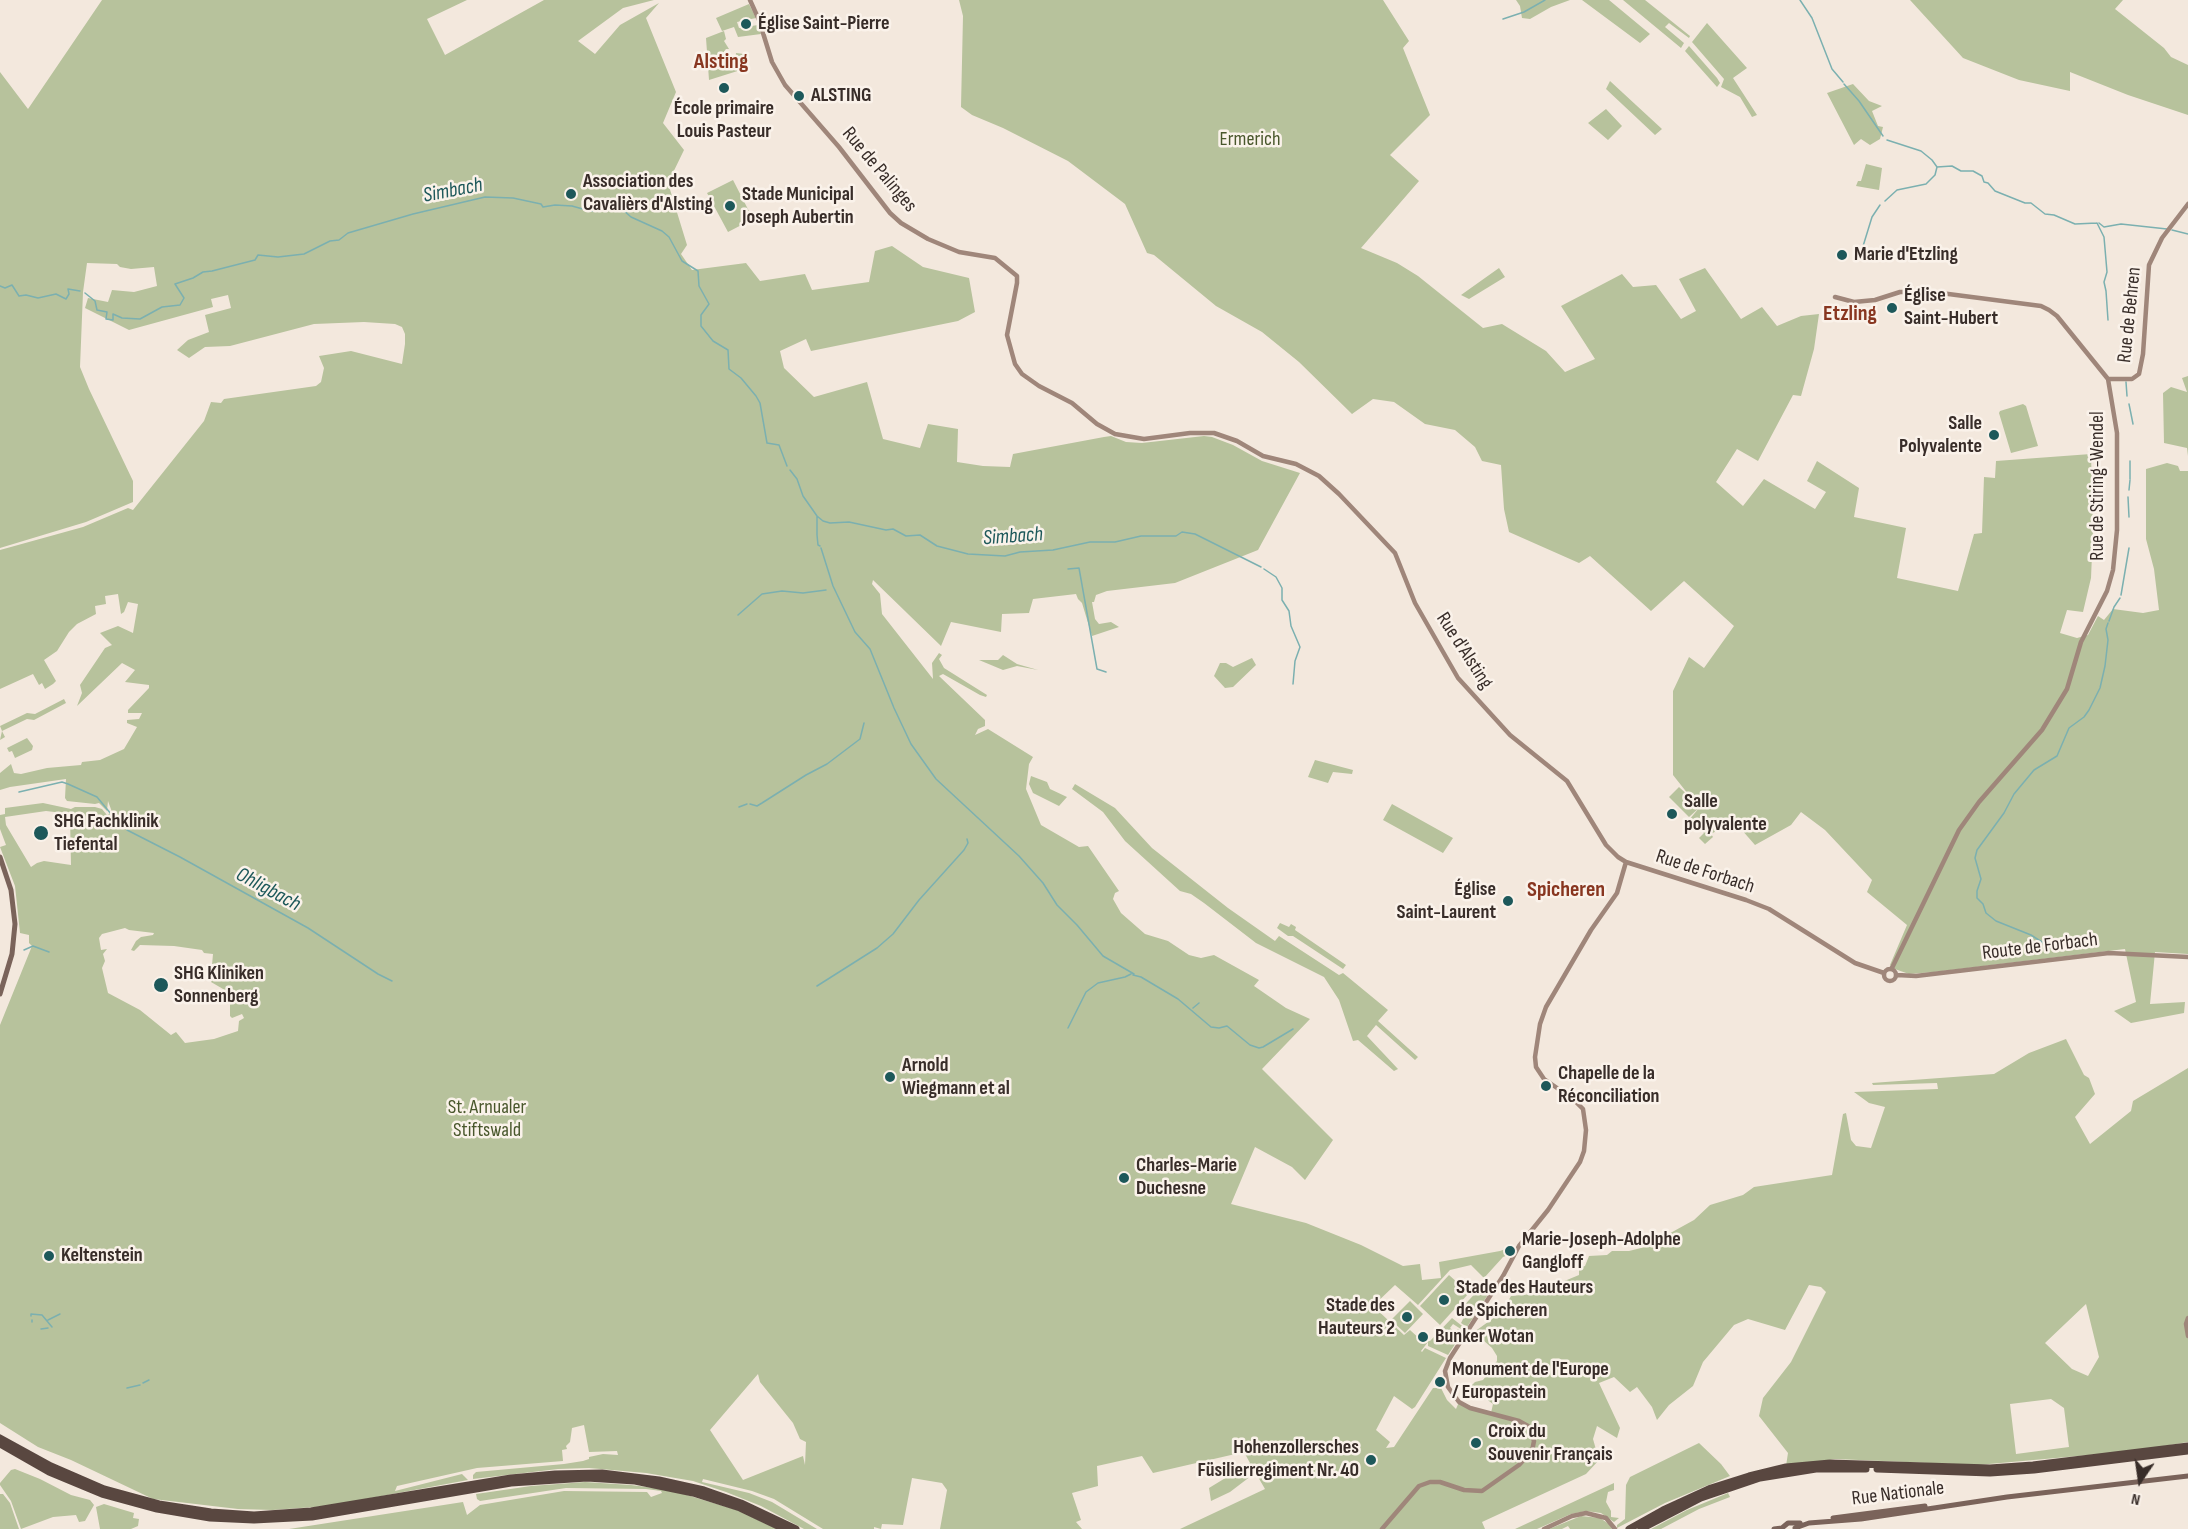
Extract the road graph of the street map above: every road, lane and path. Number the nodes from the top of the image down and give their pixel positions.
1 (750, 0) edge
2 (2188, 204) edge
3 (1835, 297) dead end
4 (2108, 378) junction
5 (1097, 424) joint
6 (1596, 827) joint
7 (0, 857) edge
8 (1626, 862) junction
9 (2188, 957) edge
10 (1892, 968) junction
11 (1884, 973) junction
12 (1897, 975) junction
13 (0, 994) edge
14 (2188, 1318) edge
15 (2188, 1336) edge
16 (0, 1438) edge
17 (0, 1444) edge
18 (2188, 1446) edge
19 (2188, 1451) edge
20 (19, 1452) junction
21 (2188, 1476) edge
22 (1750, 1478) junction
23 (1735, 1482) junction
24 (483, 1485) junction
25 (1794, 1527) edge
26 (1785, 1528) edge
27 (784, 1529) edge
28 (796, 1529) edge
29 (1382, 1529) edge
30 (1544, 1529) edge
31 (1615, 1529) edge
32 (1629, 1529) edge
33 (1641, 1529) edge
34 (1774, 1529) edge

1 - 5 street, Rue de Palinges
2 - 4 street, Rue de Behren
3 - 4 street
4 - 10 street, Rue de Stiring-Wendel
5 - 6 street, Rue d'Alsting
6 - 8 street, Rue de Forbach
7 - 13 main road
8 - 11 street, Rue de Forbach
8 - 29 street
9 - 12 street, Route de Forbach
10 - 11 street
10 - 12 street
11 - 12 street
14 - 15 street
16 - 20 highway
17 - 20 highway
18 - 22 highway
19 - 22 highway
20 - 24 highway
21 - 25 main road, Rue Nationale
22 - 23 highway
23 - 32 highway
23 - 33 highway
24 - 27 highway
24 - 28 highway
25 - 26 main road, Rue Nationale
26 - 34 main road, Rue Nationale
30 - 31 street

